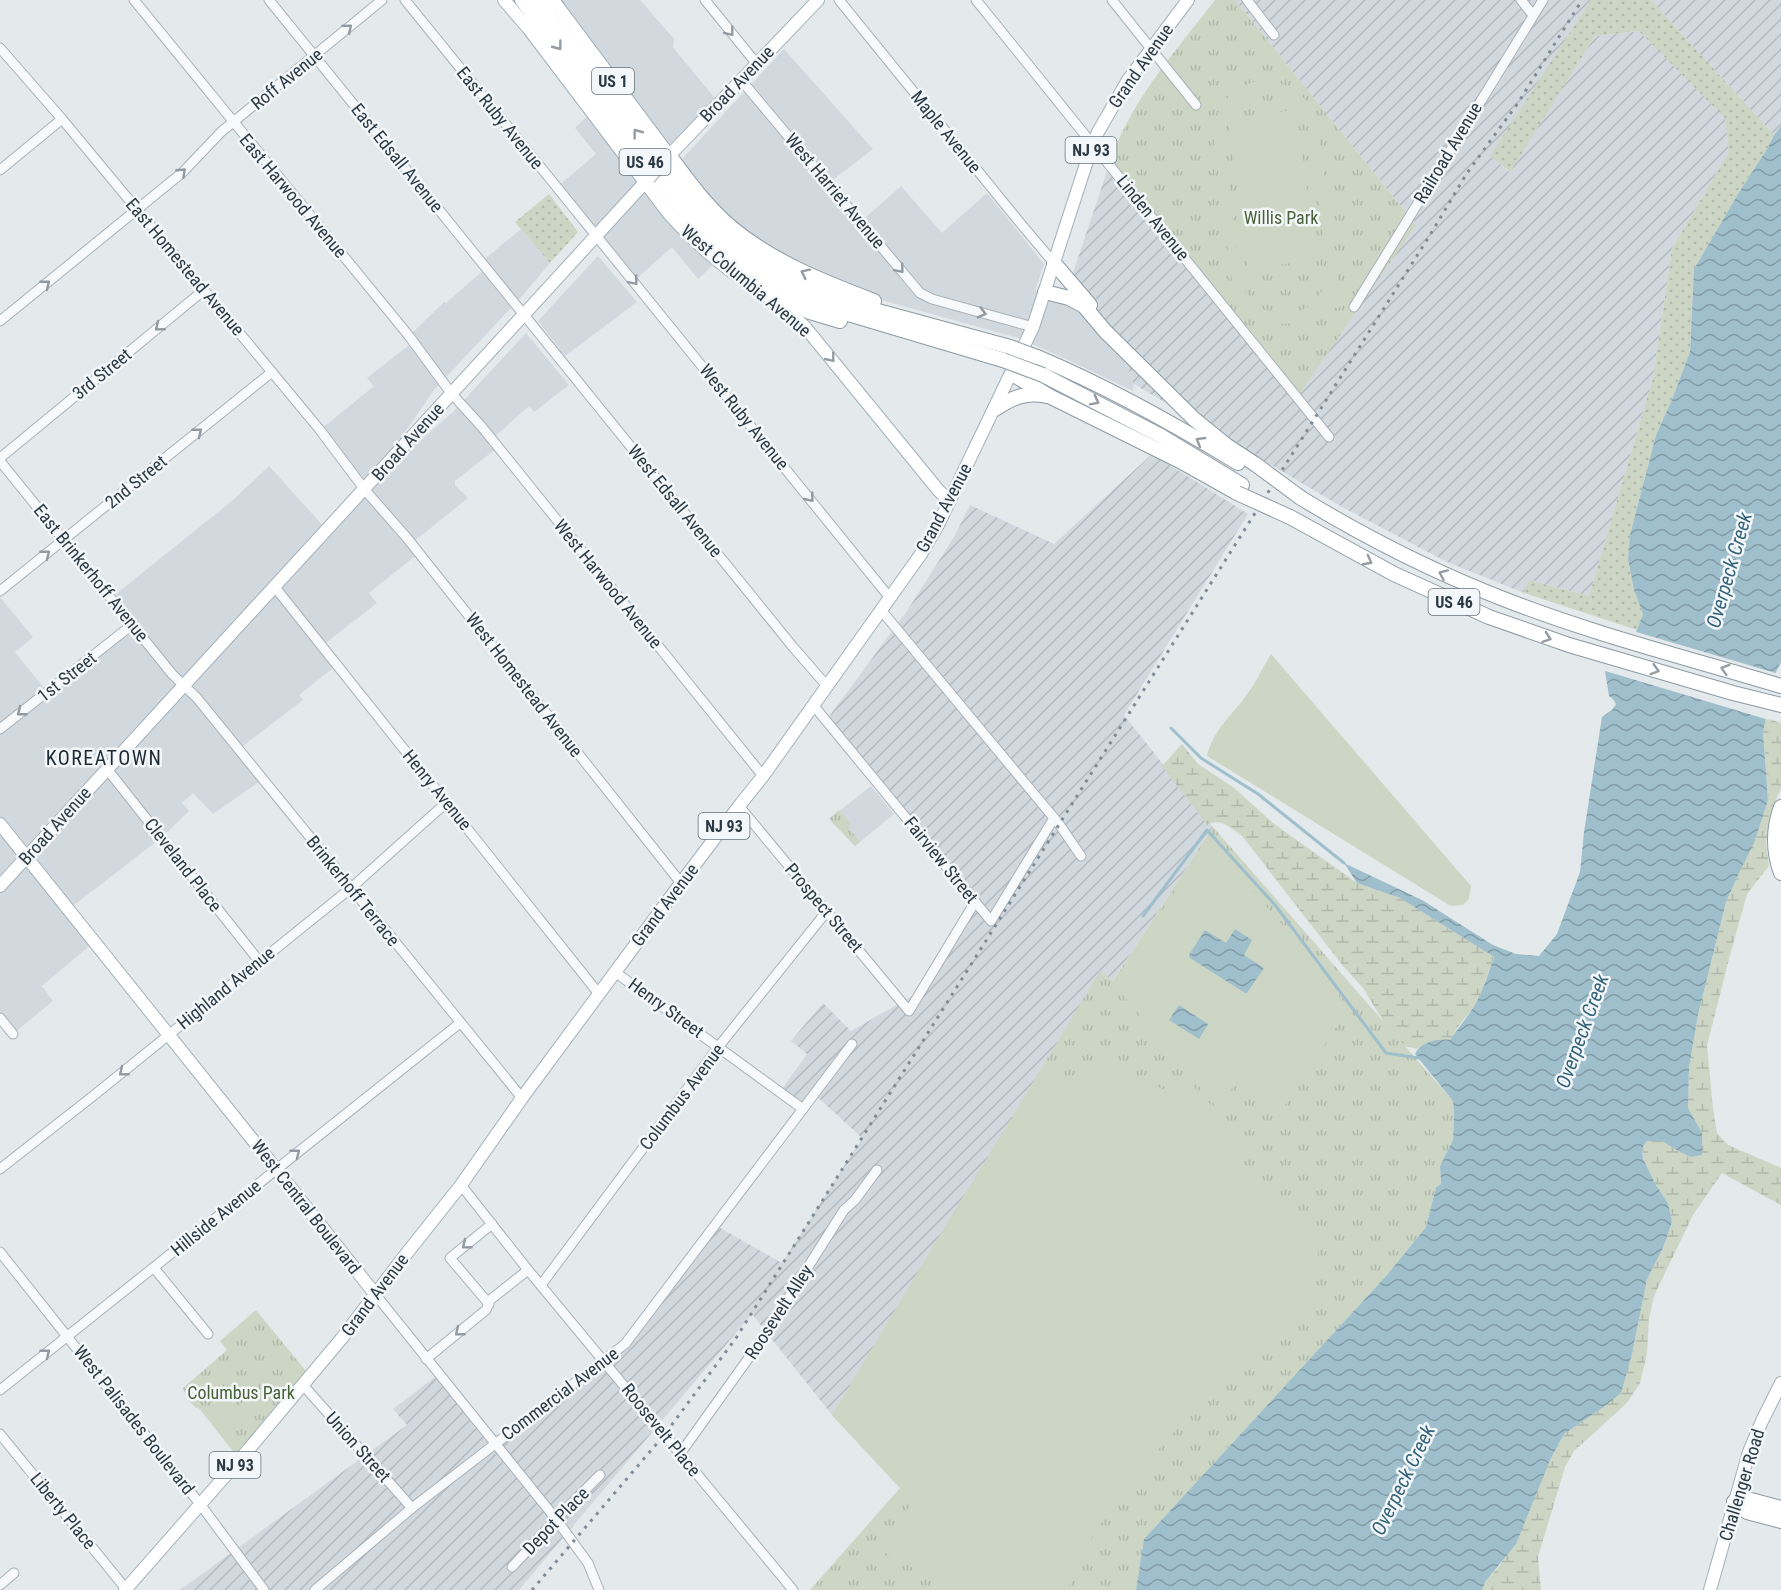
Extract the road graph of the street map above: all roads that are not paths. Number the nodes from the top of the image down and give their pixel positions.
1 (134, 0) edge
2 (269, 0) edge
3 (382, 0) edge
4 (405, 0) edge
5 (504, 0) edge
6 (522, 0) edge
7 (537, 0) edge
8 (705, 0) edge
9 (818, 0) edge
10 (839, 0) edge
11 (976, 0) edge
12 (1112, 0) edge
13 (1188, 0) edge
14 (1247, 0) edge
15 (1521, 0) edge
16 (1543, 0) edge
17 (554, 2) edge
18 (1533, 15) junction
19 (1274, 35) dead end
20 (0, 48) edge
21 (1152, 49) junction
22 (315, 57) junction
23 (756, 63) junction
24 (741, 80) junction
25 (1197, 105) dead end
26 (62, 118) junction
27 (233, 122) junction
28 (1093, 144) junction
29 (667, 157) junction
30 (0, 170) edge
31 (647, 181) junction
32 (137, 210) junction
33 (596, 237) junction
34 (1054, 263) junction
35 (758, 289) junction
36 (204, 290) junction
37 (1045, 292) junction
38 (1354, 307) dead end
39 (525, 316) junction
40 (0, 321) edge
41 (916, 321) junction
42 (1033, 327) junction
43 (924, 338) junction
44 (1126, 352) junction
45 (1006, 354) junction
46 (272, 372) junction
47 (1012, 374) junction
48 (451, 393) junction
49 (1052, 397) junction
50 (995, 409) junction
51 (1329, 437) dead end
52 (0, 459) edge
53 (1253, 467) junction
54 (1239, 489) junction
55 (365, 490) junction
56 (950, 501) junction
57 (64, 540) junction
58 (274, 586) junction
59 (0, 591) edge
60 (890, 598) junction
61 (881, 610) junction
62 (133, 624) junction
63 (184, 685) junction
64 (827, 686) junction
65 (1781, 686) edge
66 (1733, 693) junction
67 (1781, 705) edge
68 (814, 706) junction
69 (1781, 711) edge
70 (0, 729) edge
71 (107, 769) junction
72 (764, 776) junction
73 (447, 802) junction
74 (739, 806) junction
75 (1781, 807) edge
76 (1054, 818) junction
77 (0, 824) edge
78 (1081, 856) dead end
79 (27, 857) junction
80 (1781, 874) edge
81 (681, 883) junction
82 (0, 886) edge
83 (351, 888) junction
84 (975, 902) junction
85 (827, 911) junction
86 (259, 961) junction
87 (615, 972) junction
88 (599, 994) junction
89 (0, 1018) edge
90 (460, 1023) junction
91 (13, 1034) dead end
92 (169, 1035) junction
93 (852, 1044) dead end
94 (719, 1046) junction
95 (522, 1098) junction
96 (803, 1109) junction
97 (0, 1168) edge
98 (276, 1169) junction
99 (877, 1170) dead end
100 (461, 1185) junction
101 (492, 1224) junction
102 (0, 1252) edge
103 (154, 1268) junction
104 (528, 1270) junction
105 (541, 1286) junction
106 (375, 1294) junction
107 (489, 1304) junction
108 (208, 1334) dead end
109 (68, 1336) junction
110 (426, 1359) junction
111 (604, 1362) junction
112 (1781, 1383) edge
113 (303, 1385) junction
114 (0, 1390) edge
115 (0, 1434) edge
116 (495, 1444) junction
117 (680, 1454) junction
118 (600, 1476) dead end
119 (1734, 1502) junction
120 (200, 1504) junction
121 (412, 1508) junction
122 (1781, 1508) edge
123 (556, 1519) junction
124 (1781, 1521) edge
125 (512, 1567) dead end
126 (14, 1573) dead end
127 (0, 1585) edge
128 (125, 1589) edge
129 (264, 1590) edge
130 (315, 1590) edge
131 (599, 1590) edge
132 (793, 1590) edge
133 (1710, 1590) edge

1 - 27 street, East Harwood Avenue
2 - 22 street, East Edsall Avenue
22 -> 3 street, Roff Avenue
4 - 33 street, East Ruby Avenue
5 - 31 main road, West Columbia Avenue / US 1
6 -> 43 highway, US 46
41 -> 7 highway, US 46
8 -> 23 street
9 - 23 main road, Broad Avenue
10 - 34 street, Maple Avenue
11 - 28 street, Linden Avenue
12 - 21 street
13 - 21 main road, Grand Avenue / NJ 93
14 - 19 street
15 - 18 street
16 - 18 street, Railroad Avenue
17 - 29 main road, US 1
18 - 38 street, Railroad Avenue
20 - 26 street, East Homestead Avenue
21 - 25 street
21 - 28 main road, Grand Avenue / NJ 93
22 - 27 street, Roff Avenue
22 - 39 street, East Edsall Avenue
23 - 24 main road, Broad Avenue
24 - 29 main road, Broad Avenue
24 -> 42 street, West Harriet Avenue
26 - 30 street
26 - 32 street, East Homestead Avenue
32 -> 27 street, Roff Avenue
27 - 48 street, East Harwood Avenue
28 - 34 main road, Grand Avenue / NJ 93
28 - 51 street, Linden Avenue
29 - 31 main road, Broad Avenue, bridge
41 -> 29 highway
31 - 33 main road, Broad Avenue
31 - 35 main road, West Columbia Avenue
32 - 36 street, East Homestead Avenue
40 -> 32 street, Roff Avenue
33 - 39 main road, Broad Avenue
33 -> 60 street, West Ruby Avenue
34 - 37 main road, Grand Avenue / NJ 93
34 - 44 highway
35 - 43 highway
35 -> 56 main road, West Columbia Avenue
36 - 46 street, East Homestead Avenue
36 -> 52 street, 3rd Street
37 - 42 main road, Grand Avenue / NJ 93
37 - 44 highway
39 - 48 main road, Broad Avenue
39 - 64 street, West Edsall Avenue
41 - 45 highway, US 46
42 - 47 main road, Grand Avenue / NJ 93
43 - 45 highway, US 46
44 - 53 highway
53 -> 45 highway, US 46, bridge
45 -> 54 highway, US 46, bridge
46 - 55 street, East Homestead Avenue
57 -> 46 street, 2nd Street
47 - 49 highway
47 - 50 main road, Grand Avenue / NJ 93
48 - 55 main road, Broad Avenue
48 - 72 street, West Harwood Avenue
49 - 50 highway
49 - 54 highway
50 - 56 main road, Grand Avenue / NJ 93
52 - 57 street, East Brinkerhoff Avenue
65 -> 53 highway, US 46, bridge
54 -> 66 highway, US 46, bridge
55 - 58 main road, Broad Avenue
55 - 81 street, West Homestead Avenue
56 - 60 main road, Grand Avenue / NJ 93
59 -> 57 street, 2nd Street
57 - 62 street, East Brinkerhoff Avenue
58 - 63 main road, Broad Avenue
58 - 73 street, Henry Avenue
60 - 61 main road, Grand Avenue / NJ 93
61 - 64 main road, Grand Avenue / NJ 93
61 - 76 street
62 - 63 street, East Brinkerhoff Avenue
62 -> 70 street, 1st Street
63 - 71 main road, Broad Avenue
63 - 83 street, Brinkerhoff Terrace
64 - 68 main road, Grand Avenue / NJ 93
66 - 67 highway, US 46
66 - 69 highway
68 - 72 main road, Grand Avenue / NJ 93
68 - 84 street, Fairview Street
71 - 79 main road, Broad Avenue
71 - 86 street, Cleveland Place
72 - 74 main road, Grand Avenue / NJ 93
73 - 83 street, Highland Avenue
73 - 88 street, Henry Avenue
74 - 81 main road, Grand Avenue / NJ 93
74 - 85 street, Prospect Street
75 - 80 highway
76 - 78 street
76 - 84 street, Fairview Street
77 - 79 main road, West Central Boulevard
79 - 82 main road, Broad Avenue
79 - 92 main road, West Central Boulevard
81 - 87 main road, Grand Avenue / NJ 93
83 - 86 street, Highland Avenue
83 - 90 street, Brinkerhoff Terrace
84 - 85 street, Prospect Street
85 - 94 street, Columbus Avenue
86 - 92 street, Highland Avenue
87 - 88 main road, Grand Avenue / NJ 93
87 - 94 street, Henry Street
88 - 95 main road, Grand Avenue / NJ 93
89 - 91 street
90 - 95 street, Brinkerhoff Terrace
98 -> 90 street, Hillside Avenue
92 -> 97 street, Highland Avenue
92 - 98 main road, West Central Boulevard
93 - 96 street, Commercial Avenue
94 - 96 street, Henry Street
94 - 105 street, Columbus Avenue
95 - 100 main road, Grand Avenue / NJ 93
96 - 111 street, Commercial Avenue
98 - 103 street, Hillside Avenue
98 - 106 main road, West Central Boulevard
99 - 117 street, Roosevelt Alley
100 - 101 street, Roosevelt Place
100 - 106 main road, Grand Avenue / NJ 93
101 - 104 street, Roosevelt Place
101 -> 107 street
102 - 109 street, West Palisades Boulevard
103 - 108 street
103 - 109 street, Hillside Avenue
104 - 105 street, Roosevelt Place
104 - 107 street
105 - 111 street, Roosevelt Place
106 - 110 street, West Central Boulevard
106 - 113 main road, Grand Avenue / NJ 93
107 -> 110 street
114 -> 109 street, Hillside Avenue
109 - 120 street, West Palisades Boulevard
110 - 116 street, West Central Boulevard
111 - 116 street, Commercial Avenue
111 - 117 street, Roosevelt Place
112 - 119 main road, Challenger Road
113 - 120 main road, Grand Avenue / NJ 93
113 - 121 street, Union Street
115 - 128 street, Liberty Place
116 - 121 street, Commercial Avenue
116 - 123 street, West Central Boulevard
117 - 132 street, Roosevelt Place
118 - 123 street, Depot Place
119 - 122 highway
119 - 124 highway
119 - 133 main road, Challenger Road
120 - 128 main road, Grand Avenue / NJ 93
120 - 129 street, West Palisades Boulevard
121 - 130 street, Commercial Avenue
123 - 125 street, Depot Place
123 - 131 street, West Central Boulevard
126 - 127 street

